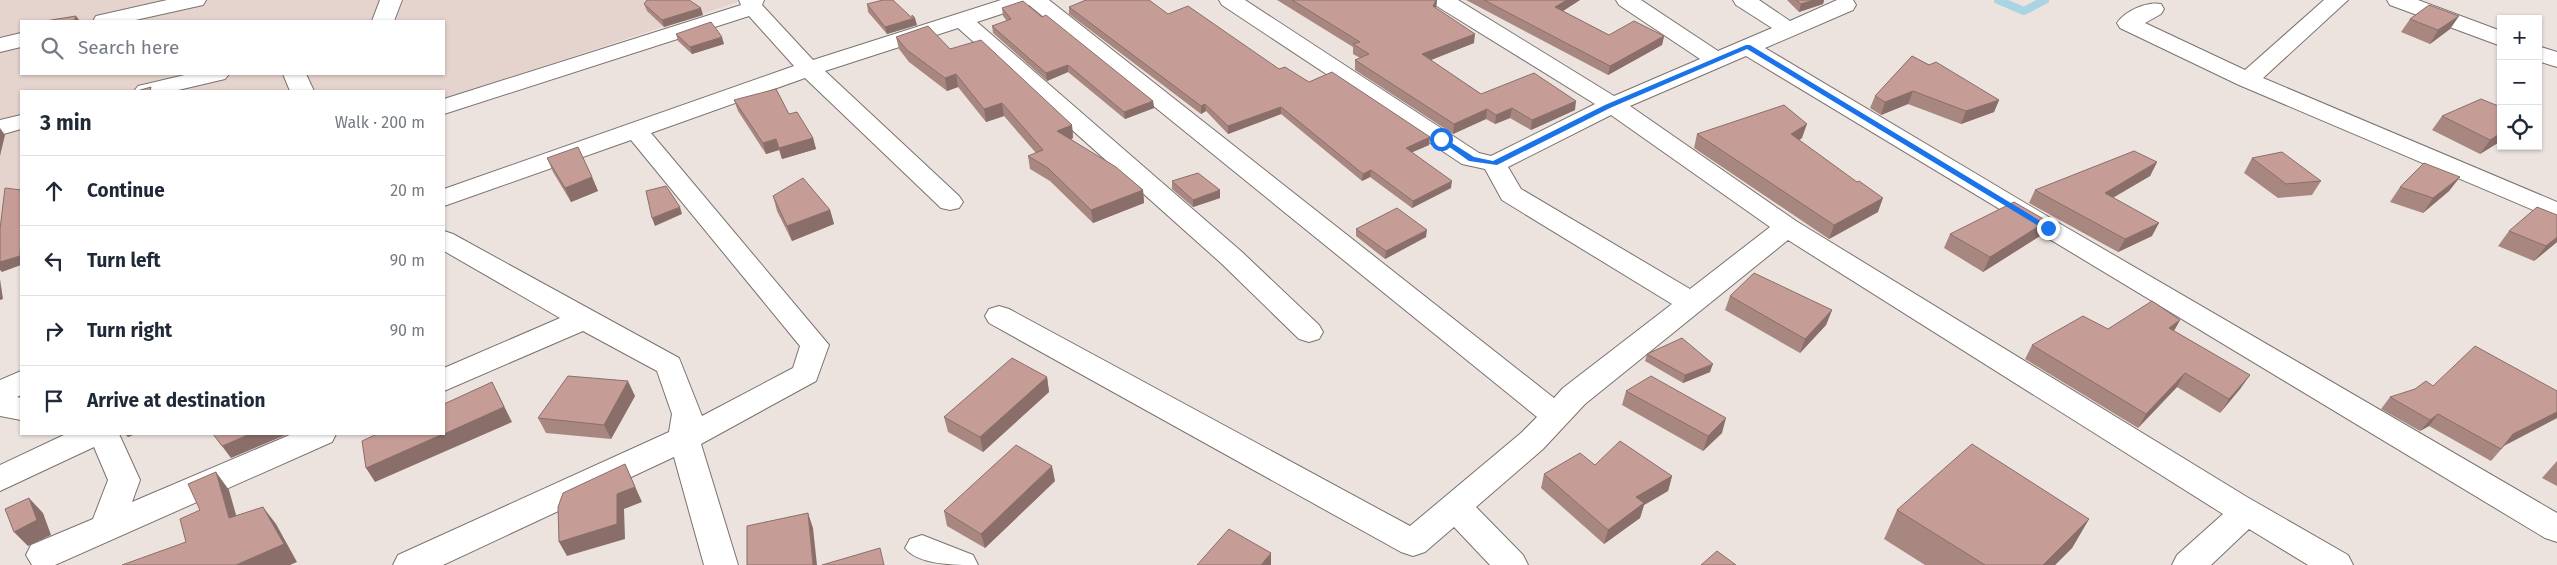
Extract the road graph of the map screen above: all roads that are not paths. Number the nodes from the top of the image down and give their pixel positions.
1 (392, 0) edge
2 (1023, 0) edge
3 (1036, 0) edge
4 (1230, 0) edge
5 (1443, 0) edge
6 (1627, 0) edge
7 (1744, 0) edge
8 (2126, 0) edge
9 (2337, 0) edge
10 (2398, 0) edge
11 (186, 1) edge
12 (753, 4) edge
13 (1845, 5) dead end
14 (2159, 5) edge
15 (108, 20) edge
16 (383, 20) edge
17 (962, 20) junction
18 (1788, 29) junction
19 (2497, 37) edge
20 (20, 40) edge
21 (0, 45) edge
22 (1748, 47) junction
23 (2542, 54) edge
24 (1716, 60) junction
25 (2557, 60) edge
26 (808, 69) junction
27 (213, 75) edge
28 (295, 75) edge
29 (2247, 80) junction
30 (150, 90) edge
31 (302, 90) edge
32 (1612, 105) junction
33 (445, 107) edge
34 (634, 129) junction
35 (1494, 164) junction
36 (445, 198) edge
37 (950, 202) dead end
38 (2557, 212) edge
39 (1787, 227) junction
40 (445, 241) edge
41 (1692, 303) junction
42 (999, 316) dead end
43 (584, 319) junction
44 (1310, 332) dead end
45 (445, 380) edge
46 (20, 383) edge
47 (0, 393) edge
48 (0, 406) edge
49 (20, 409) edge
50 (1556, 416) junction
51 (91, 435) edge
52 (104, 435) edge
53 (320, 435) edge
54 (684, 439) junction
55 (0, 479) edge
56 (1456, 507) junction
57 (2246, 512) junction
58 (106, 528) junction
59 (2557, 529) edge
60 (922, 548) dead end
61 (43, 555) dead end
62 (443, 557) edge
63 (410, 565) edge
64 (721, 565) edge
65 (961, 565) edge
66 (1511, 565) edge
67 (2189, 565) edge
68 (2336, 565) edge

1 - 16 street
2 - 17 street
3 - 50 street
4 - 35 street
5 - 32 street
6 - 24 street
7 - 18 street
8 - 14 street
9 - 29 street
10 - 19 street
11 - 15 street
12 - 26 street
12 - 33 street
13 - 18 street
14 - 29 street
17 - 26 street
17 - 44 street
18 - 22 street
20 - 21 street
22 - 24 street
22 - 59 street
23 - 25 street
24 - 32 street
26 - 34 street
26 - 37 street
27 - 30 street
28 - 31 street
29 - 38 street
32 - 35 street
32 - 39 street
34 - 36 street
34 - 54 street
35 - 41 street
39 - 41 street
39 - 57 street
40 - 43 street
41 - 50 street
42 - 56 street
43 - 45 street
43 - 54 street
46 - 47 street
48 - 49 street
50 - 56 street
51 - 55 street
52 - 58 street
53 - 58 street
54 - 62 street
54 - 64 street
56 - 66 street
57 - 67 street
57 - 68 street
58 - 61 street
60 - 65 street
62 - 63 street

